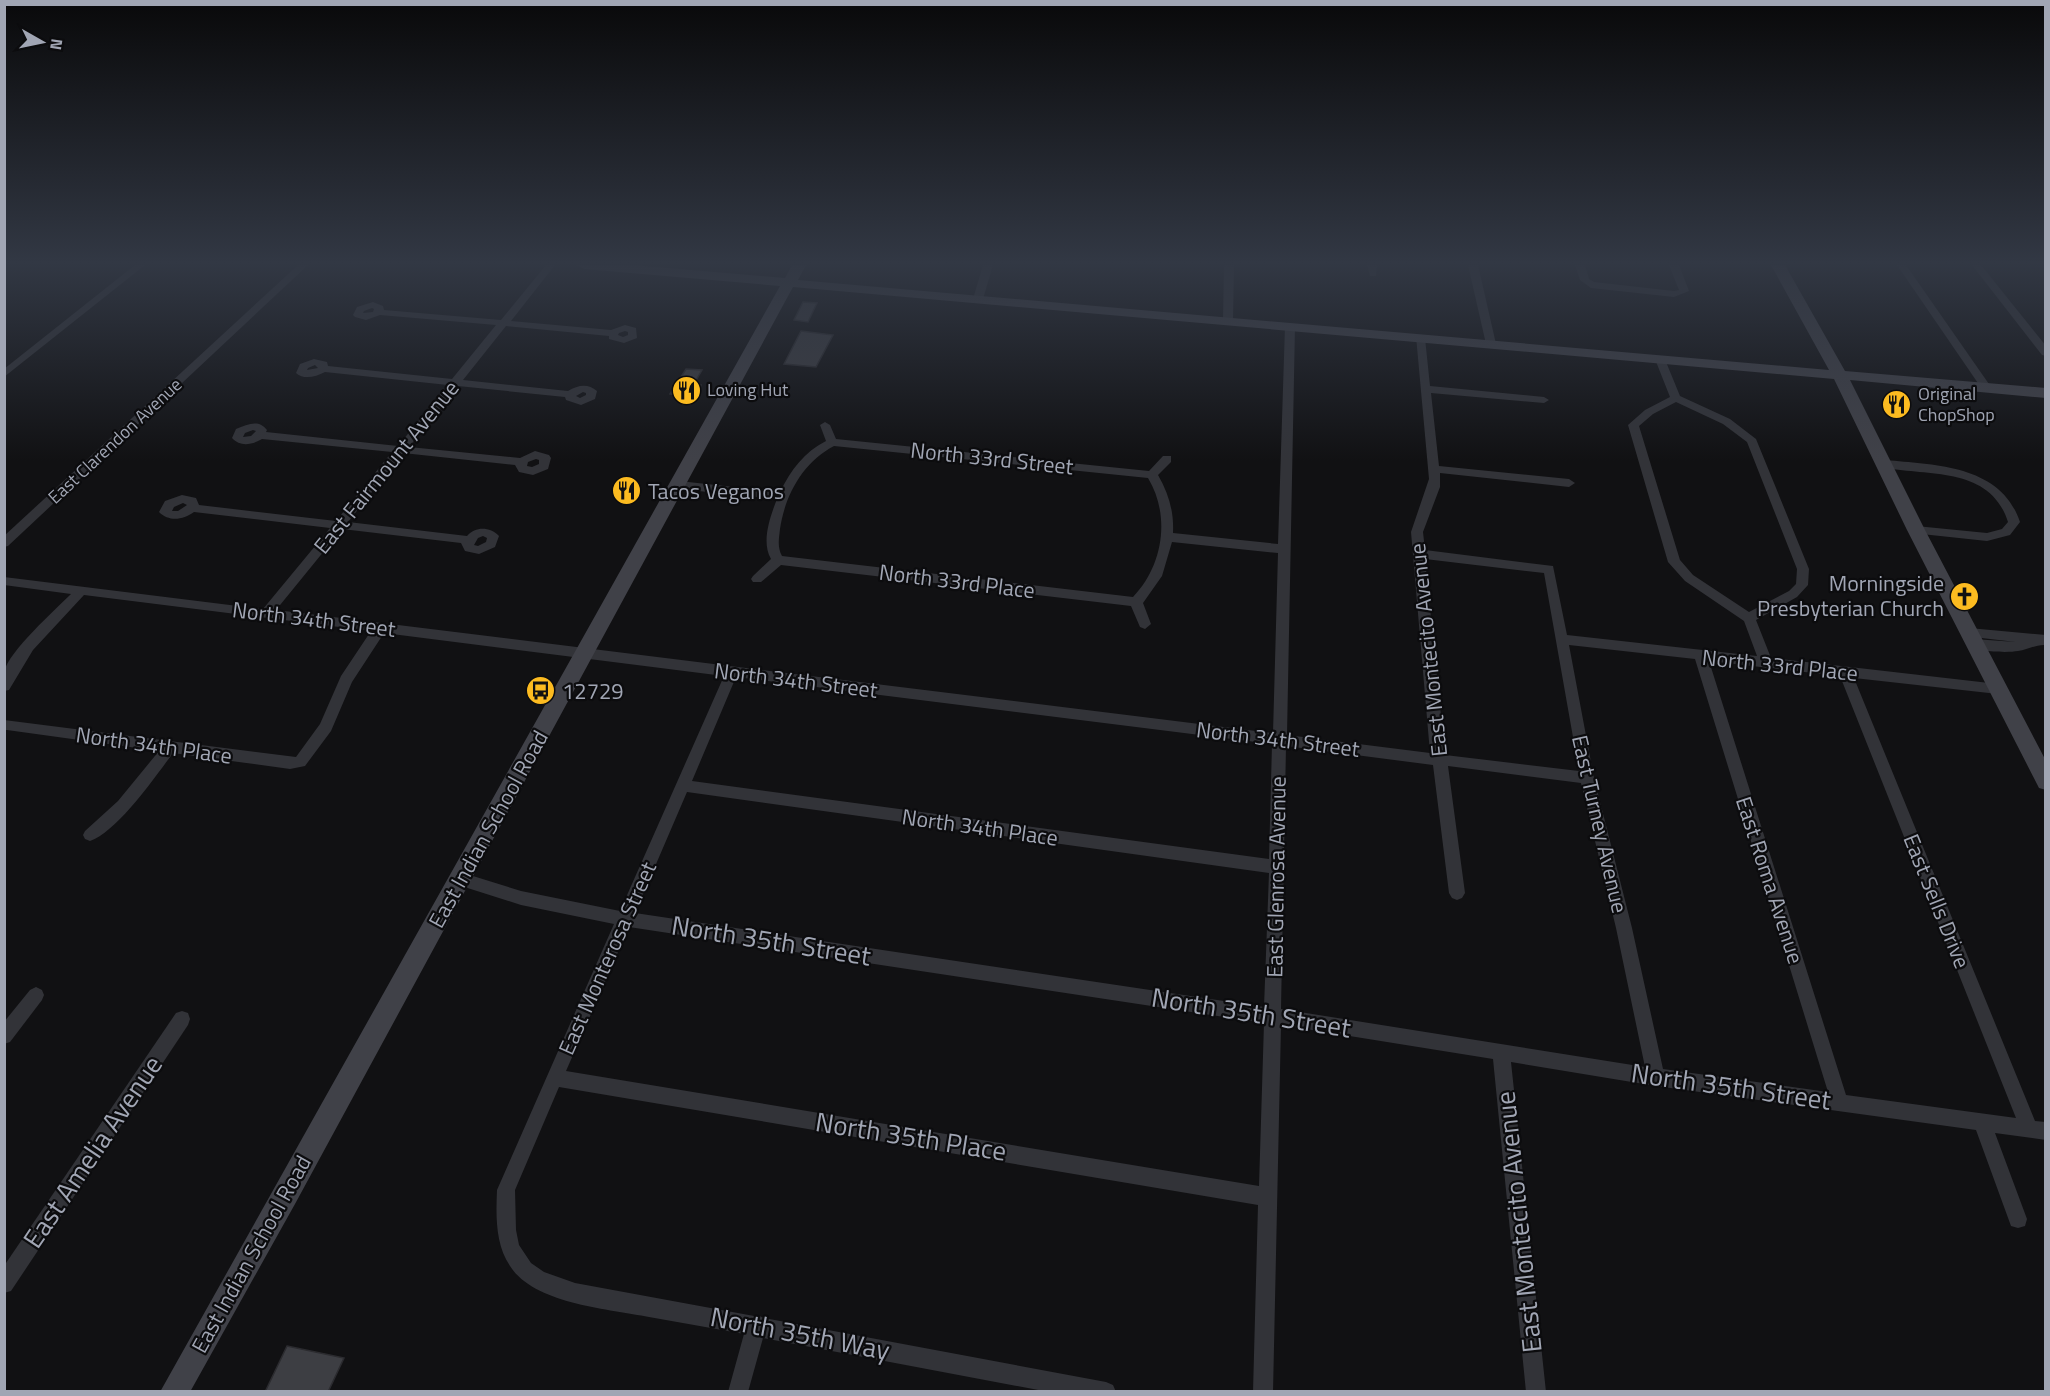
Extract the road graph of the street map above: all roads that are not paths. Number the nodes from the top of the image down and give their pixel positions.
1 (59, 330) edge
2 (234, 330) edge
3 (498, 330) edge
4 (582, 330) edge
5 (764, 330) edge
6 (1290, 330) edge
7 (1335, 330) edge
8 (1488, 330) edge
9 (1815, 330) edge
10 (1946, 330) edge
11 (2028, 330) edge
12 (613, 333) dead end
13 (1420, 338) junction
14 (1491, 344) junction
15 (2046, 353) edge
16 (1660, 358) junction
17 (323, 369) dead end
18 (4, 374) edge
19 (1840, 375) junction
20 (455, 383) junction
21 (1986, 387) junction
22 (1425, 389) junction
23 (2045, 393) edge
24 (570, 394) dead end
25 (1676, 398) junction
26 (1544, 400) dead end
27 (825, 425) dead end
28 (260, 435) dead end
29 (831, 442) junction
30 (401, 449) junction
31 (1167, 459) dead end
32 (522, 462) dead end
33 (1886, 464) junction
34 (1435, 469) junction
35 (1152, 475) junction
36 (1569, 483) dead end
37 (679, 485) junction
38 (783, 496) junction
39 (191, 508) dead end
40 (339, 525) junction
41 (1916, 530) junction
42 (1167, 537) junction
43 (468, 540) dead end
44 (4, 543) edge
45 (1284, 549) junction
46 (1419, 554) junction
47 (778, 560) junction
48 (756, 579) dead end
49 (4, 581) edge
50 (82, 590) junction
51 (1136, 602) junction
52 (267, 613) junction
53 (1749, 618) junction
54 (1145, 624) dead end
55 (381, 627) junction
56 (1972, 638) junction
57 (1562, 639) junction
58 (2041, 639) edge
59 (585, 653) junction
60 (1701, 656) junction
61 (1766, 663) junction
62 (732, 672) junction
63 (1845, 672) junction
64 (4, 686) edge
65 (1998, 689) junction
66 (5, 726) edge
67 (1280, 739) junction
68 (170, 747) junction
69 (1437, 759) junction
70 (2041, 763) edge
71 (1587, 778) junction
72 (2046, 782) edge
73 (683, 786) junction
74 (90, 835) dead end
75 (1276, 867) junction
76 (460, 879) junction
77 (1457, 893) dead end
78 (624, 919) junction
79 (36, 996) dead end
80 (1272, 1016) junction
81 (183, 1019) dead end
82 (4, 1036) edge
83 (1501, 1052) junction
84 (1656, 1077) junction
85 (554, 1078) junction
86 (1840, 1103) junction
87 (1982, 1124) junction
88 (2038, 1131) edge
89 (1268, 1197) junction
90 (2018, 1219) dead end
91 (509, 1248) joint
92 (4, 1284) edge
93 (756, 1325) junction
94 (174, 1392) edge
95 (738, 1392) edge
96 (1106, 1392) edge
97 (1263, 1392) edge
98 (1536, 1392) edge

1 - 18 street
2 - 44 street, East Clarendon Avenue
3 - 20 street, East Fairmount Avenue
4 - 12 street
5 - 37 main road, East Indian School Road
6 - 45 street, East Glenrosa Avenue
7 - 13 main road
8 - 14 street
9 - 19 main road
10 - 21 street
11 - 15 street
13 - 14 main road
13 - 22 street, East Montecito Avenue
14 - 16 main road
16 - 19 main road
16 - 25 street
17 - 20 street
19 - 21 main road
19 - 33 main road
20 - 24 street
20 - 30 street, East Fairmount Avenue
21 - 23 main road
22 - 26 street
22 - 34 street, East Montecito Avenue
25 - 53 street
25 - 53 street
27 - 29 street
28 - 30 street
29 - 35 street, North 33rd Street
29 - 38 street
30 - 32 street
30 - 40 street, East Fairmount Avenue
31 - 35 street
33 - 41 main road
33 - 41 street
34 - 36 street
34 - 46 street, East Montecito Avenue
35 - 42 street
37 - 38 street
37 - 59 main road, East Indian School Road
38 - 47 street
39 - 40 street
40 - 43 street
40 - 52 street, East Fairmount Avenue
41 - 56 main road
42 - 45 street
42 - 51 street
45 - 67 street, East Glenrosa Avenue
46 - 57 street, East Turney Avenue
46 - 69 street, East Montecito Avenue
47 - 48 street
47 - 51 street, North 33rd Place
49 - 50 street, North 34th Street
50 - 52 street, North 34th Street
50 - 64 street
51 - 54 street
52 - 55 street, North 34th Street
53 - 61 street
55 - 59 street, North 34th Street
55 - 68 street, North 34th Place
56 - 58 street
56 - 65 main road
57 - 60 street, North 33rd Place
57 - 71 street, East Turney Avenue
59 - 62 street, North 34th Street
59 - 76 main road, East Indian School Road
60 - 61 street, North 33rd Place
60 - 86 street, East Roma Avenue
61 - 63 street, North 33rd Place
62 - 67 street, North 34th Street
62 - 73 street, East Monterosa Street
63 - 65 street, North 33rd Place
63 - 88 street, East Sells Drive
65 - 70 main road
66 - 68 street, North 34th Place
67 - 69 street, North 34th Street
67 - 75 street, East Glenrosa Avenue
68 - 74 street
69 - 71 street, North 34th Street
69 - 77 street, East Montecito Avenue
70 - 72 main road
71 - 84 street, East Turney Avenue
73 - 75 street, North 34th Place
73 - 78 street, East Monterosa Street
75 - 80 street, East Glenrosa Avenue
76 - 78 street, North 35th Street
76 - 94 main road, East Indian School Road
78 - 80 street, North 35th Street
78 - 85 street, East Monterosa Street
79 - 82 street
80 - 83 street, North 35th Street
80 - 89 street, East Glenrosa Avenue
81 - 92 street, East Amelia Avenue
83 - 84 street, North 35th Street
83 - 98 street, East Montecito Avenue
84 - 86 street, North 35th Street
85 - 89 street, North 35th Place
85 - 91 street, East Monterosa Street
86 - 87 street, North 35th Street
87 - 88 street, North 35th Street
87 - 90 street
89 - 97 street, East Glenrosa Avenue
91 - 93 street, North 35th Way
93 - 95 street
93 - 96 street, North 35th Way

